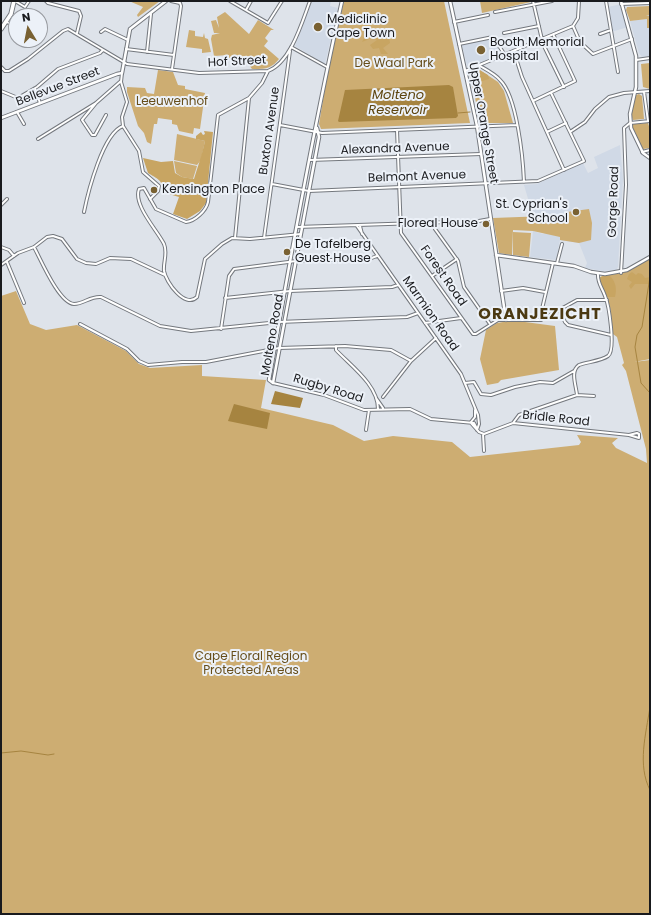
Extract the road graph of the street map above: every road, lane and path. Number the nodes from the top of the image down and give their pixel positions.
1 (15, 1) edge
2 (29, 1) edge
3 (46, 1) edge
4 (166, 1) edge
5 (171, 1) edge
6 (230, 1) edge
7 (251, 1) edge
8 (282, 1) edge
9 (310, 1) edge
10 (342, 1) edge
11 (450, 1) edge
12 (533, 1) edge
13 (552, 1) edge
14 (580, 1) edge
15 (606, 1) edge
16 (621, 2) edge
17 (640, 2) edge
18 (650, 3) edge
19 (534, 4) junction
20 (246, 10) junction
21 (495, 12) dead end
22 (150, 13) junction
23 (488, 15) dead end
24 (7, 22) joint
25 (454, 22) junction
26 (539, 26) junction
27 (573, 26) junction
28 (1, 29) edge
29 (611, 30) junction
30 (101, 32) dead end
31 (77, 33) junction
32 (504, 33) dead end
33 (600, 34) dead end
34 (554, 36) junction
35 (632, 39) junction
36 (128, 40) junction
37 (542, 40) junction
38 (459, 44) junction
39 (614, 45) junction
40 (291, 46) junction
41 (103, 50) junction
42 (126, 50) junction
43 (290, 50) junction
44 (147, 52) junction
45 (514, 52) junction
46 (174, 55) junction
47 (504, 55) junction
48 (284, 57) junction
49 (650, 58) edge
50 (290, 60) junction
51 (636, 60) junction
52 (124, 62) junction
53 (480, 66) junction
54 (1, 67) edge
55 (327, 67) junction
56 (172, 69) junction
57 (268, 71) junction
58 (465, 71) junction
59 (618, 72) dead end
60 (122, 73) junction
61 (121, 81) junction
62 (564, 87) junction
63 (35, 89) junction
64 (1, 91) edge
65 (650, 91) edge
66 (644, 92) junction
67 (551, 93) junction
68 (634, 93) junction
69 (249, 98) junction
70 (533, 101) junction
71 (40, 103) junction
72 (96, 103) junction
73 (17, 112) junction
74 (106, 115) dead end
75 (1, 118) edge
76 (649, 121) edge
77 (566, 123) junction
78 (630, 123) junction
79 (24, 124) dead end
80 (280, 125) junction
81 (517, 125) junction
82 (123, 126) junction
83 (477, 126) junction
84 (631, 128) junction
85 (397, 130) junction
86 (624, 131) junction
87 (317, 132) junction
88 (547, 132) junction
89 (570, 132) junction
90 (38, 139) dead end
91 (312, 147) junction
92 (317, 148) junction
93 (650, 150) edge
94 (642, 152) junction
95 (481, 154) junction
96 (398, 157) junction
97 (649, 158) edge
98 (310, 160) junction
99 (315, 161) junction
100 (564, 170) junction
101 (307, 175) junction
102 (312, 176) junction
103 (524, 182) junction
104 (272, 184) junction
105 (484, 184) junction
106 (399, 187) junction
107 (304, 190) junction
108 (309, 191) junction
109 (7, 199) dead end
110 (150, 199) junction
111 (1, 205) edge
112 (84, 212) dead end
113 (490, 219) junction
114 (433, 223) junction
115 (400, 224) junction
116 (356, 226) junction
117 (360, 226) junction
118 (297, 227) junction
119 (302, 228) junction
120 (296, 234) junction
121 (301, 234) junction
122 (362, 235) junction
123 (234, 238) junction
124 (264, 238) junction
125 (562, 244) dead end
126 (1, 247) edge
127 (34, 247) junction
128 (496, 255) junction
129 (14, 256) junction
130 (377, 256) junction
131 (650, 257) edge
132 (456, 259) junction
133 (296, 261) junction
134 (7, 262) junction
135 (290, 262) junction
136 (552, 263) junction
137 (557, 263) junction
138 (1, 265) edge
139 (621, 272) junction
140 (288, 273) junction
141 (598, 273) junction
142 (165, 275) junction
143 (293, 275) junction
144 (432, 276) junction
145 (398, 285) junction
146 (290, 291) junction
147 (501, 291) junction
148 (285, 292) junction
149 (546, 292) junction
150 (225, 298) junction
151 (607, 300) junction
152 (24, 302) dead end
153 (559, 309) junction
154 (281, 310) junction
155 (286, 311) junction
156 (418, 314) junction
157 (461, 318) junction
158 (543, 319) junction
159 (506, 320) junction
160 (279, 322) junction
161 (284, 322) junction
162 (425, 323) junction
163 (80, 324) dead end
164 (490, 324) junction
165 (221, 328) junction
166 (277, 334) junction
167 (282, 335) junction
168 (611, 335) junction
169 (436, 338) junction
170 (275, 343) junction
171 (280, 343) junction
172 (336, 346) junction
173 (279, 348) junction
174 (274, 350) junction
175 (411, 361) junction
176 (272, 362) junction
177 (276, 363) junction
178 (574, 371) junction
179 (270, 374) junction
180 (274, 375) junction
181 (274, 383) junction
182 (465, 383) junction
183 (577, 395) junction
184 (594, 396) dead end
185 (383, 397) dead end
186 (376, 398) junction
187 (384, 408) junction
188 (378, 409) junction
189 (474, 409) junction
190 (369, 410) junction
191 (471, 423) junction
192 (513, 423) junction
193 (366, 430) dead end
194 (477, 430) junction
195 (483, 434) junction
196 (629, 435) junction
197 (484, 451) dead end

1 - 2 street
1 - 24 main road
3 - 31 street
4 - 22 street
5 - 46 street
6 - 20 street
7 - 20 street
8 - 20 street
9 - 40 street, Hof Street
10 - 55 street, Molteno Road
11 - 25 street, Upper Orange Street
12 - 19 street
13 - 19 street
14 - 27 street
15 - 29 street
16 - 17 street
16 - 35 street
17 - 18 street
19 - 21 street
19 - 26 street
22 - 36 street
22 - 44 street
23 - 25 street
24 - 28 main road
25 - 38 street, Upper Orange Street
26 - 32 street
26 - 37 street
27 - 34 street
27 - 39 street
29 - 33 street
29 - 39 street
30 - 36 street
31 - 41 street
31 - 54 street
34 - 37 street
34 - 62 street
35 - 39 street
35 - 51 street
36 - 42 street
37 - 45 street
37 - 62 street
38 - 47 street
38 - 58 street, Upper Orange Street
39 - 59 street
40 - 43 street, Hof Street
40 - 55 street
41 - 52 street
41 - 63 street
42 - 44 street
42 - 52 street
43 - 48 street, Hof Street
43 - 50 street, Buxton Avenue
44 - 46 street
45 - 47 street
45 - 70 street
46 - 56 street
47 - 53 street
48 - 50 street
48 - 57 street, Hof Street
49 - 51 street
50 - 80 street, Buxton Avenue
51 - 68 street
52 - 56 street, Hof Street
52 - 60 street
53 - 58 street
53 - 81 street
55 - 87 street, Molteno Road
56 - 57 street, Hof Street
57 - 69 street
58 - 83 street, Upper Orange Street
60 - 61 street
60 - 71 street, Bellevue Street
61 - 72 street
61 - 82 street
62 - 67 street
63 - 64 street
63 - 71 street
65 - 66 street
66 - 68 street
66 - 76 street
67 - 70 street
67 - 77 street
68 - 78 street
68 - 89 street
69 - 110 street
69 - 123 street
70 - 88 street
71 - 73 street, Bellevue Street
72 - 74 street
72 - 90 street
73 - 75 street, Bellevue Street
73 - 79 street
76 - 78 street
77 - 88 street
77 - 89 street
78 - 84 street
78 - 86 street
80 - 87 street
80 - 104 street, Buxton Avenue
81 - 83 street
81 - 103 street
82 - 110 street
82 - 112 street
83 - 85 street
83 - 95 street, Upper Orange Street
84 - 86 street
84 - 94 street
85 - 87 street
85 - 96 street, Forest Road
86 - 139 street, Gorge Road
87 - 91 street, Molteno Road
87 - 92 street, Molteno Road
88 - 100 street
89 - 100 street, Belmont Avenue
91 - 92 street
91 - 98 street, Molteno Road
92 - 99 street, Molteno Road
93 - 94 street
93 - 97 street
94 - 97 street
95 - 96 street, Alexandra Avenue
95 - 105 street, Upper Orange Street
96 - 99 street, Alexandra Avenue
96 - 106 street, Forest Road
98 - 99 street, Alexandra Avenue
98 - 101 street, Molteno Road
99 - 102 street, Molteno Road
100 - 103 street, Belmont Avenue
101 - 102 street
101 - 107 street, Molteno Road
102 - 108 street, Molteno Road
103 - 105 street, Belmont Avenue
104 - 107 street, Belmont Avenue
104 - 124 street, Buxton Avenue
105 - 106 street, Belmont Avenue
105 - 113 street, Upper Orange Street
106 - 108 street, Belmont Avenue
106 - 115 street, Forest Road
107 - 108 street, Belmont Avenue
107 - 118 street, Molteno Road
108 - 119 street, Molteno Road
109 - 111 street
110 - 142 street
113 - 114 street
113 - 128 street, Upper Orange Street
114 - 115 street
114 - 132 street
115 - 117 street
115 - 144 street, Forest Road
116 - 117 street
116 - 119 street
116 - 122 street, Marmion Road
117 - 122 street, Marmion Road
118 - 119 street
118 - 120 street, Molteno Road
119 - 121 street, Molteno Road
120 - 121 street
120 - 124 street
120 - 135 street, Molteno Road
121 - 133 street, Molteno Road
122 - 130 street, Marmion Road
123 - 124 street
123 - 142 street
125 - 137 street
126 - 129 street
127 - 129 street
127 - 142 street
127 - 165 street
128 - 136 street
128 - 147 street, Upper Orange Street
129 - 134 street
130 - 133 street
130 - 145 street, Marmion Road
131 - 139 street
132 - 144 street
132 - 164 street
133 - 135 street
133 - 143 street, Molteno Road
134 - 138 street
134 - 152 street
135 - 140 street, Molteno Road
135 - 150 street
136 - 137 street
136 - 149 street
137 - 141 street
139 - 141 street
140 - 143 street
140 - 148 street, Molteno Road
141 - 151 street
143 - 146 street, Molteno Road
144 - 157 street, Forest Road
145 - 146 street
145 - 156 street, Marmion Road
146 - 148 street
146 - 155 street, Molteno Road
147 - 149 street
147 - 159 street, Upper Orange Street
148 - 150 street
148 - 154 street, Molteno Road
149 - 158 street
150 - 165 street
151 - 153 street
151 - 168 street
153 - 158 street
153 - 168 street
154 - 155 street
154 - 160 street, Molteno Road
155 - 161 street, Molteno Road
156 - 161 street
156 - 162 street, Marmion Road
157 - 162 street
157 - 164 street, Forest Road
158 - 159 street
159 - 164 street
160 - 161 street
160 - 165 street
160 - 166 street, Molteno Road
161 - 167 street, Molteno Road
162 - 169 street, Marmion Road
163 - 174 street
166 - 167 street
166 - 170 street, Molteno Road
167 - 171 street, Molteno Road
168 - 178 street
169 - 175 street
169 - 182 street, Marmion Road
170 - 171 street
170 - 174 street, Molteno Road
171 - 173 street, Molteno Road
172 - 173 street
172 - 175 street
172 - 186 street
173 - 174 street
173 - 177 street, Molteno Road
174 - 176 street, Molteno Road
175 - 185 street
176 - 177 street
176 - 179 street, Molteno Road
177 - 180 street, Molteno Road
178 - 182 street
178 - 183 street
179 - 180 street
179 - 181 street, Molteno Road
180 - 181 street, Molteno Road
181 - 190 street, Rugby Road
182 - 189 street, Marmion Road
183 - 184 street
183 - 192 street
186 - 187 street
186 - 188 street
187 - 188 street, Rugby Road
187 - 191 street, Rugby Road
188 - 190 street, Rugby Road
189 - 191 street
189 - 194 street, Marmion Road
190 - 193 street
191 - 194 street
192 - 195 street, Bridle Road
192 - 196 street, Bridle Road
194 - 195 street
195 - 197 street
196 - 196 street, Bridle Road

